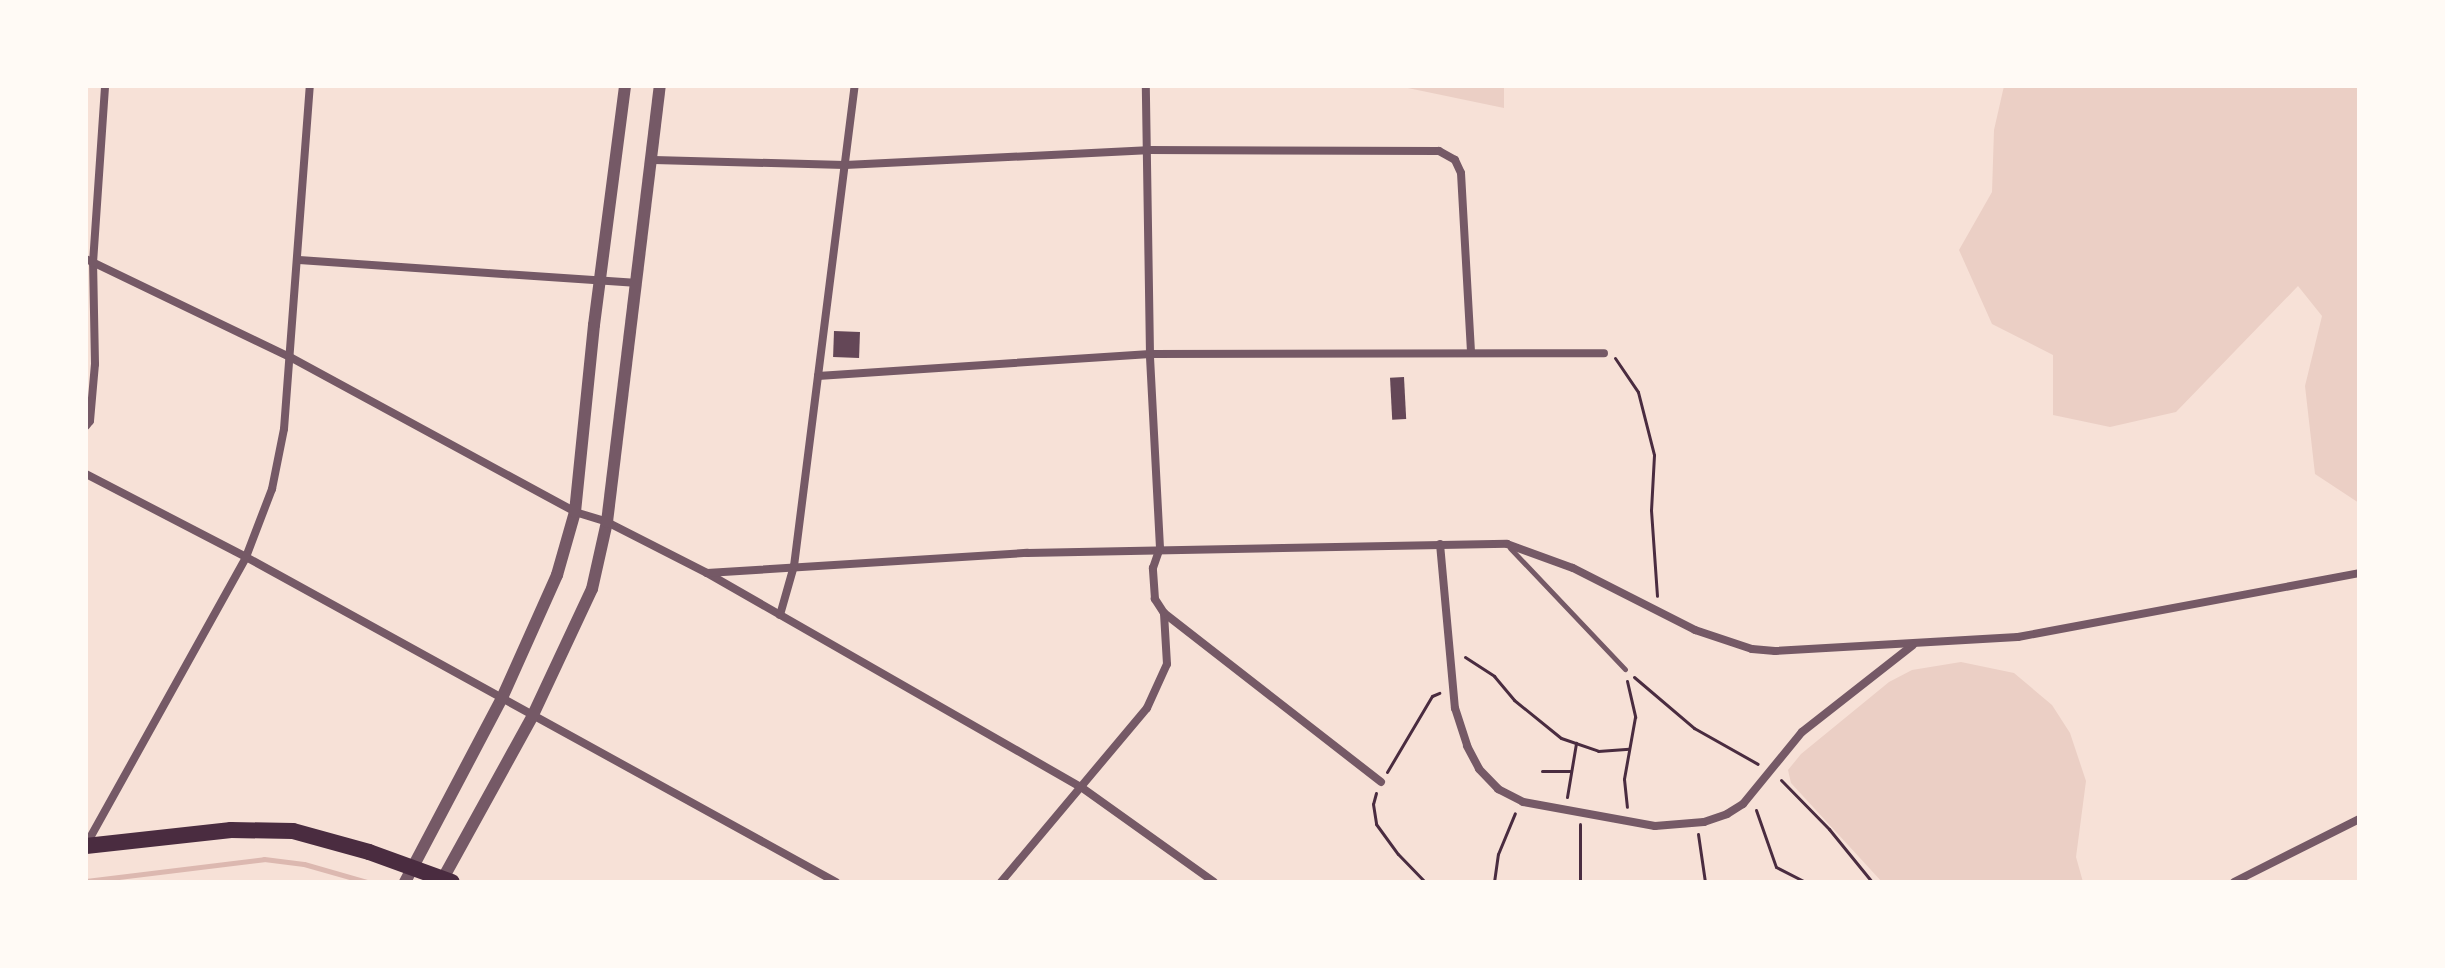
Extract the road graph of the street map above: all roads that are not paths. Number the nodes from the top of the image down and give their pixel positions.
1 (105, 86) edge
2 (310, 86) edge
3 (625, 86) edge
4 (660, 86) edge
5 (855, 86) edge
6 (1146, 86) edge
7 (1147, 150) junction
8 (654, 160) junction
9 (845, 165) junction
10 (299, 260) junction
11 (89, 261) edge
12 (600, 283) junction
13 (634, 283) junction
14 (1471, 351) junction
15 (1604, 353) road end
16 (1150, 354) junction
17 (290, 357) junction
18 (818, 376) junction
19 (86, 426) edge
20 (86, 474) edge
21 (575, 512) junction
22 (607, 522) junction
23 (1440, 544) junction
24 (1507, 544) junction
25 (1160, 548) junction
26 (246, 557) junction
27 (794, 566) junction
28 (707, 573) junction
29 (2359, 573) edge
30 (1164, 613) junction
31 (780, 615) junction
32 (1914, 644) junction
33 (1625, 669) road end
34 (502, 698) junction
35 (532, 717) junction
36 (1381, 782) road end
37 (1081, 787) junction
38 (2359, 819) edge
39 (86, 846) edge
40 (409, 874) edge
41 (446, 880) edge
42 (836, 882) edge
43 (1001, 882) edge
44 (1214, 882) edge
45 (2234, 882) edge

1 - 11 street
2 - 10 street
3 - 12 street
4 - 8 street
5 - 9 street
6 - 7 street
7 - 9 street
7 - 14 street
7 - 16 street
8 - 9 street
8 - 13 street
9 - 18 street
10 - 12 street
10 - 17 street
11 - 17 street
11 - 19 street
12 - 13 street
12 - 21 street
13 - 22 street
14 - 15 street
14 - 16 street
16 - 18 street
16 - 25 street
17 - 21 street
17 - 26 street
18 - 27 street
20 - 26 street
21 - 22 street
21 - 34 street
22 - 28 street
22 - 35 street
23 - 24 street
23 - 25 street
23 - 32 street
24 - 32 street
24 - 33 lane
25 - 27 street
25 - 30 street
26 - 34 street
26 - 39 street
27 - 28 street
27 - 31 street
28 - 31 street
29 - 32 street
30 - 36 street
30 - 37 street
31 - 37 street
34 - 35 street
34 - 40 street
35 - 41 street
35 - 42 street
37 - 43 street
37 - 44 street
38 - 45 street
39 - 40 main road
40 - 41 main road

